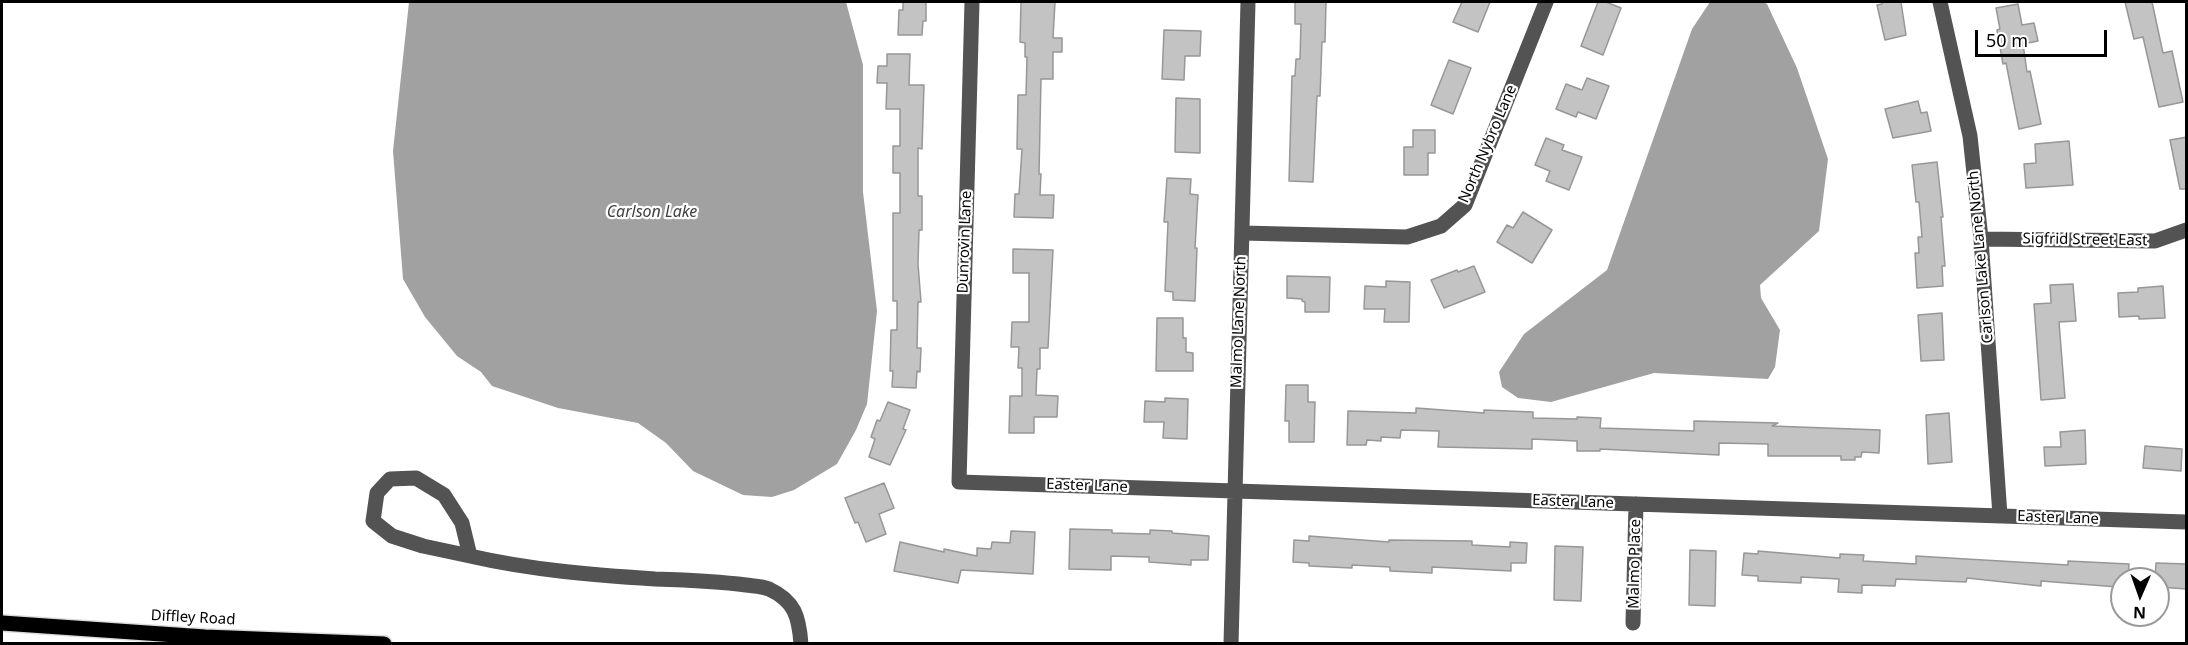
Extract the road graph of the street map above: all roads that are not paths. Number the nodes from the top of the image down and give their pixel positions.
1 (972, 2) edge
2 (1248, 2) edge
3 (1546, 2) edge
4 (1940, 2) edge
5 (2187, 230) edge
6 (1242, 233) junction
7 (1981, 239) junction
8 (958, 482) joint
9 (1234, 491) junction
10 (1636, 504) junction
11 (2000, 516) junction
12 (2187, 522) edge
13 (470, 556) junction
14 (2, 623) edge
15 (1633, 623) dead end
16 (260, 641) edge
17 (384, 644) edge
18 (801, 644) edge
19 (1231, 644) edge

1 - 8 street, Dunrovin Lane
2 - 6 street, Malmo Lane North
3 - 6 street, North Nybro Lane
4 - 7 street, Carlson Lake Lane North
5 - 7 street, Sigfrid Street East
6 - 9 street, Malmo Lane North
7 - 11 street, Carlson Lake Lane North
8 - 9 street, Easter Lane
9 - 10 street, Easter Lane
9 - 19 street, Malmo Lane North
10 - 11 street, Easter Lane
10 - 15 street, Malmo Place
11 - 12 street, Easter Lane
13 - 13 street
13 - 18 street
14 - 16 main road, Diffley Road
16 - 17 main road, Diffley Road

